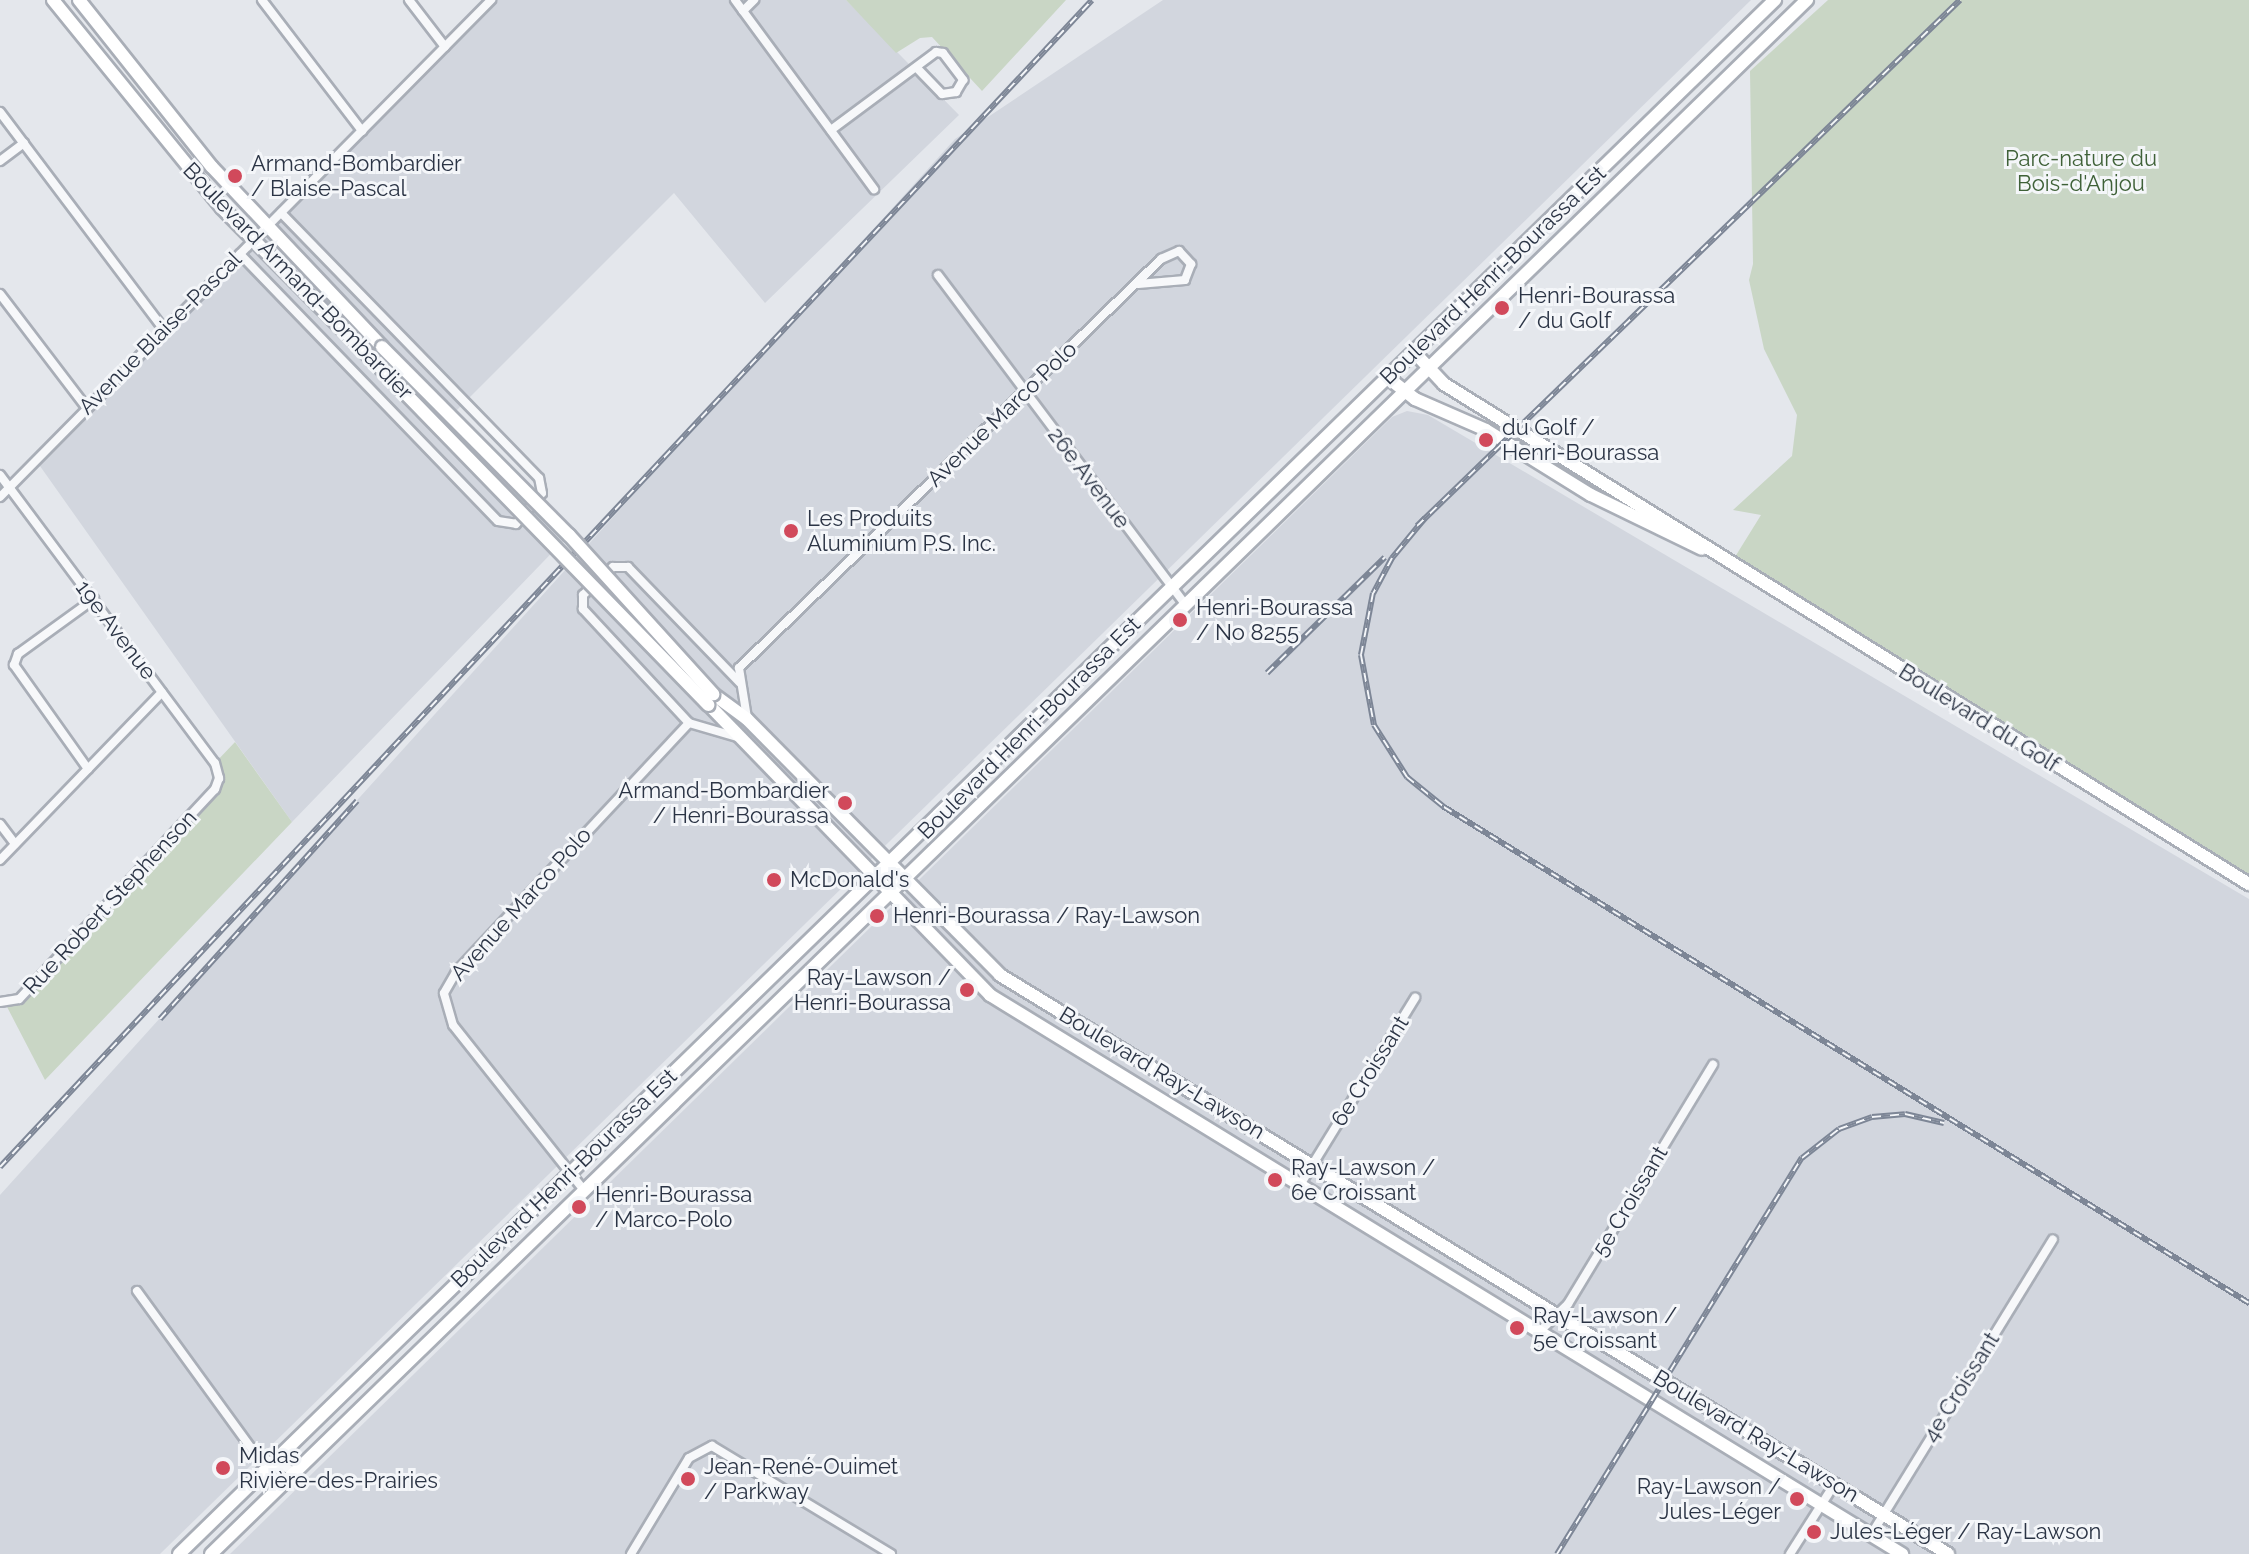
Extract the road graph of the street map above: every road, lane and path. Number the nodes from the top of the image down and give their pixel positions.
1 (53, 0) edge
2 (79, 0) edge
3 (262, 0) edge
4 (409, 0) edge
5 (491, 0) edge
6 (735, 0) edge
7 (754, 0) edge
8 (1775, 0) edge
9 (1807, 0) edge
10 (743, 11) junction
11 (445, 47) junction
12 (916, 67) junction
13 (0, 112) edge
14 (831, 130) junction
15 (362, 131) junction
16 (24, 143) junction
17 (0, 161) edge
18 (874, 189) dead end
19 (281, 213) junction
20 (268, 225) junction
21 (254, 240) junction
22 (240, 254) junction
23 (938, 275) dead end
24 (1138, 284) junction
25 (0, 294) edge
26 (164, 330) junction
27 (1415, 353) junction
28 (1428, 368) junction
29 (1387, 377) junction
30 (1024, 390) junction
31 (1404, 390) junction
32 (86, 407) junction
33 (0, 475) edge
34 (10, 488) junction
35 (0, 497) edge
36 (1709, 552) junction
37 (1170, 587) junction
38 (94, 599) junction
39 (1184, 603) junction
40 (741, 684) junction
41 (162, 692) junction
42 (711, 699) junction
43 (747, 719) junction
44 (689, 723) junction
45 (739, 737) junction
46 (88, 769) junction
47 (215, 789) joint
48 (0, 824) edge
49 (15, 844) junction
50 (0, 860) edge
51 (891, 864) junction
52 (875, 878) junction
53 (905, 878) junction
54 (2249, 884) edge
55 (887, 893) junction
56 (1415, 998) dead end
57 (0, 1002) edge
58 (1713, 1065) dead end
59 (1276, 1142) junction
60 (1264, 1163) junction
61 (1312, 1164) junction
62 (572, 1175) junction
63 (1300, 1185) junction
64 (583, 1189) junction
65 (2053, 1239) dead end
66 (137, 1291) dead end
67 (1556, 1315) junction
68 (1539, 1332) junction
69 (272, 1464) junction
70 (293, 1471) junction
71 (1834, 1485) junction
72 (1821, 1505) junction
73 (1883, 1515) junction
74 (1871, 1535) junction
75 (179, 1554) edge
76 (211, 1554) edge
77 (631, 1554) edge
78 (891, 1554) edge
79 (1790, 1554) edge
80 (1902, 1554) edge
81 (1948, 1554) edge

1 - 21 street, Boulevard Armand-Bombardier
2 - 20 street, Boulevard Armand-Bombardier
3 - 15 street
4 - 11 street
5 - 11 street, Avenue Blaise-Pascal
6 - 10 street
7 - 10 street
8 - 27 street, Boulevard Henri-Bourassa Est
9 - 28 street, Boulevard Henri-Bourassa Est
10 - 14 street
11 - 15 street, Avenue Blaise-Pascal
12 - 12 street
12 - 14 street
13 - 16 street
14 - 18 street
15 - 19 street, Avenue Blaise-Pascal
16 - 17 street
16 - 26 street
19 - 20 street, Avenue Blaise-Pascal
19 - 22 street, Boulevard Armand-Bombardier
20 - 21 street, Avenue Blaise-Pascal
20 - 42 street, Boulevard Armand-Bombardier, bridge
21 - 22 street, Avenue Blaise-Pascal
21 - 42 street, Boulevard Armand-Bombardier, bridge
22 - 26 street, Avenue Blaise-Pascal
23 - 30 street, 26e Avenue
24 - 24 street, Avenue Marco Polo
24 - 30 street, Avenue Marco Polo
25 - 32 street
26 - 32 street, Avenue Blaise-Pascal
27 - 28 street, Boulevard du Golf
27 - 29 street, Boulevard Henri-Bourassa Est
28 - 31 street, Boulevard Henri-Bourassa Est
28 - 36 street, Boulevard du Golf
29 - 31 street, Boulevard du Golf
29 - 37 street, Boulevard Henri-Bourassa Est
30 - 37 street, 26e Avenue
30 - 40 street, Avenue Marco Polo
31 - 36 street, Boulevard du Golf
31 - 39 street, Boulevard Henri-Bourassa Est
32 - 34 street, Avenue Blaise-Pascal
33 - 34 street, 19e Avenue
34 - 35 street, Avenue Blaise-Pascal
34 - 38 street, 19e Avenue
36 - 54 street, Boulevard du Golf
37 - 39 street, 26e Avenue
37 - 51 street, Boulevard Henri-Bourassa Est
38 - 41 street, 19e Avenue
38 - 46 street
39 - 53 street, Boulevard Henri-Bourassa Est
40 - 43 street
40 - 44 street
41 - 46 street
41 - 47 street, 19e Avenue
42 - 43 street, Boulevard Armand-Bombardier
42 - 45 street, Boulevard Armand-Bombardier
43 - 51 street, Boulevard Armand-Bombardier
44 - 45 street
44 - 62 street, Avenue Marco Polo
45 - 52 street, Boulevard Armand-Bombardier
46 - 49 street
47 - 57 street, Rue Robert Stephenson
48 - 49 street
49 - 50 street
51 - 52 street, Boulevard Henri-Bourassa Est
51 - 53 street, Boulevard Ray-Lawson
52 - 55 street, Boulevard Ray-Lawson
52 - 62 street, Boulevard Henri-Bourassa Est
53 - 55 street, Boulevard Henri-Bourassa Est
53 - 59 street, Boulevard Ray-Lawson
55 - 60 street, Boulevard Ray-Lawson
55 - 64 street, Boulevard Henri-Bourassa Est
56 - 61 street, 6e Croissant
58 - 67 street, 5e Croissant
59 - 60 street
59 - 61 street, Boulevard Ray-Lawson
60 - 63 street, Boulevard Ray-Lawson
61 - 63 street, 6e Croissant
61 - 67 street, Boulevard Ray-Lawson
62 - 64 street
62 - 69 street, Boulevard Henri-Bourassa Est
63 - 68 street, Boulevard Ray-Lawson
64 - 70 street, Boulevard Henri-Bourassa Est
65 - 73 street, 4e Croissant
66 - 69 street
67 - 68 street, 5e Croissant
67 - 71 street, Boulevard Ray-Lawson
68 - 72 street, Boulevard Ray-Lawson
69 - 70 street
69 - 75 street, Boulevard Henri-Bourassa Est
70 - 76 street, Boulevard Henri-Bourassa Est
71 - 72 street
71 - 73 street, Boulevard Ray-Lawson
72 - 74 street, Boulevard Ray-Lawson
72 - 79 street
73 - 74 street, 4e Croissant
73 - 81 street, Boulevard Ray-Lawson
74 - 80 street, Boulevard Ray-Lawson
77 - 78 street

